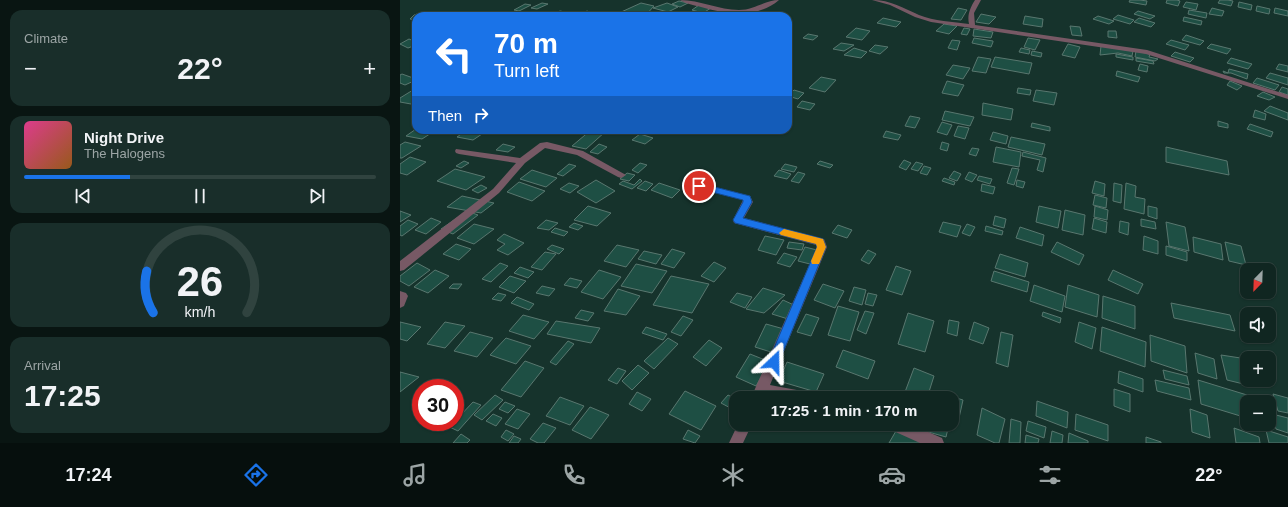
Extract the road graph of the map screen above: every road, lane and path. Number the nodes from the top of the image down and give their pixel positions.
1 (683, 0) edge
2 (776, 0) edge
3 (875, 0) edge
4 (978, 0) edge
5 (736, 12) edge
6 (747, 12) edge
7 (972, 27) junction
8 (1288, 97) edge
9 (459, 151) dead end
10 (522, 161) junction
11 (621, 175) dead end
12 (699, 186) dead end
13 (400, 268) edge
14 (400, 296) edge
15 (400, 304) edge
16 (761, 391) edge
17 (742, 431) edge
18 (910, 431) edge
19 (736, 443) edge
20 (937, 443) edge

1 - 5 street
2 - 6 street
3 - 7 street
4 - 7 street
7 - 8 street
9 - 10 street
10 - 11 street
10 - 13 street
12 - 16 street
14 - 15 street
17 - 19 street
18 - 20 street

